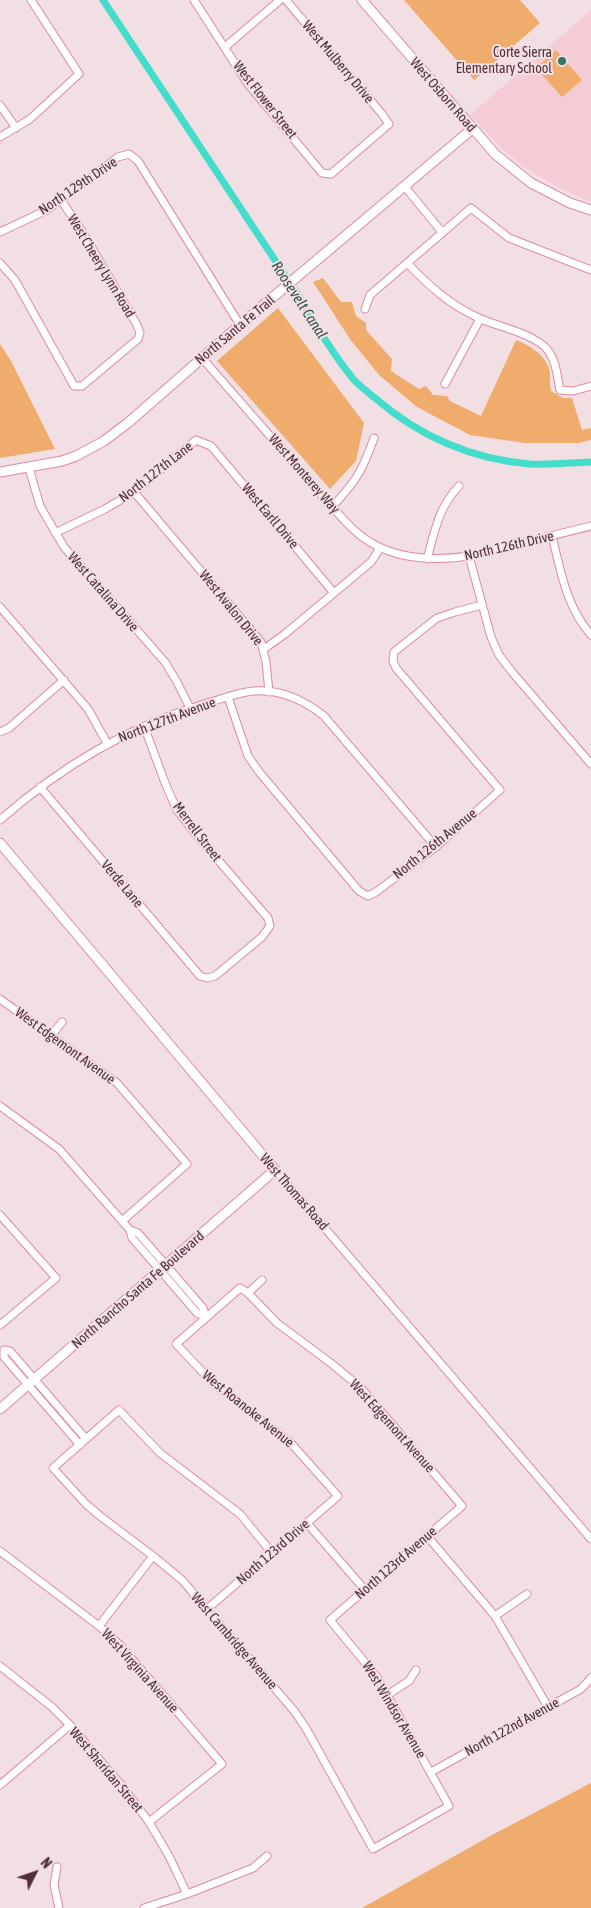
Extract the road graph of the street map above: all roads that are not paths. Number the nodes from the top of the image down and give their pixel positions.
1 (32, 0) edge
2 (194, 0) edge
3 (280, 0) edge
4 (286, 0) edge
5 (362, 0) edge
6 (225, 47) junction
7 (0, 105) edge
8 (16, 128) junction
9 (472, 129) junction
10 (0, 137) edge
11 (322, 172) joint
12 (405, 187) junction
13 (61, 200) junction
14 (591, 210) edge
15 (0, 232) edge
16 (442, 232) junction
17 (0, 263) edge
18 (408, 263) junction
19 (591, 270) edge
20 (365, 309) dead end
21 (480, 319) junction
22 (240, 325) junction
23 (202, 358) junction
24 (445, 384) dead end
25 (591, 386) edge
26 (374, 438) dead end
27 (203, 442) joint
28 (29, 468) junction
29 (0, 472) edge
30 (459, 486) dead end
31 (134, 492) junction
32 (332, 507) junction
33 (591, 526) edge
34 (55, 533) junction
35 (552, 536) junction
36 (380, 548) junction
37 (469, 556) junction
38 (427, 559) junction
39 (334, 593) junction
40 (482, 605) junction
41 (0, 607) edge
42 (591, 635) edge
43 (264, 649) junction
44 (64, 680) junction
45 (269, 692) junction
46 (228, 697) junction
47 (190, 708) junction
48 (144, 726) junction
49 (1, 732) edge
50 (107, 743) junction
51 (591, 764) edge
52 (40, 787) junction
53 (0, 820) edge
54 (0, 843) edge
55 (436, 847) junction
56 (207, 978) joint
57 (0, 999) edge
58 (62, 1022) dead end
59 (51, 1036) junction
60 (0, 1106) edge
61 (275, 1170) junction
62 (0, 1215) edge
63 (122, 1221) junction
64 (163, 1268) junction
65 (262, 1280) dead end
66 (248, 1292) junction
67 (206, 1317) junction
68 (0, 1325) edge
69 (2, 1348) edge
70 (31, 1382) junction
71 (0, 1409) edge
72 (86, 1439) junction
73 (80, 1445) junction
74 (338, 1496) joint
75 (462, 1506) joint
76 (308, 1523) junction
77 (427, 1536) junction
78 (591, 1539) edge
79 (0, 1551) edge
80 (272, 1553) junction
81 (153, 1556) junction
82 (365, 1590) junction
83 (527, 1594) dead end
84 (207, 1609) junction
85 (495, 1616) junction
86 (330, 1620) joint
87 (99, 1626) junction
88 (0, 1666) edge
89 (416, 1670) dead end
90 (591, 1678) edge
91 (387, 1695) junction
92 (548, 1707) junction
93 (70, 1725) junction
94 (431, 1772) junction
95 (0, 1785) edge
96 (449, 1806) joint
97 (149, 1822) junction
98 (266, 1856) dead end
99 (57, 1867) dead end
100 (187, 1894) junction
101 (58, 1908) edge
102 (144, 1908) edge

1 - 8 street
2 - 6 street, West Flower Street
3 - 6 street
4 - 11 street, West Mulberry Drive
5 - 9 street, West Osborn Road
6 - 11 street, West Flower Street
7 - 8 street
8 - 10 street
9 - 12 street, North Santa Fe Trail
9 - 14 street, West Osborn Road
12 - 16 street
12 - 22 street, North Santa Fe Trail
13 - 15 street, North 129th Drive
13 - 17 street, West Cheery Lynn Road
13 - 22 street, North 129th Drive
16 - 18 street
16 - 19 street
18 - 20 street
18 - 21 street
21 - 24 street
21 - 25 street
22 - 23 street, North Santa Fe Trail
23 - 28 street, North Santa Fe Trail
23 - 32 street, West Monterey Way
26 - 32 street
27 - 31 street, North 127th Lane
27 - 39 street, West Earll Drive
28 - 29 street, North Santa Fe Trail
28 - 34 street, West Catalina Drive
30 - 38 street
31 - 34 street, North 127th Lane
31 - 43 street, West Avalon Drive
32 - 36 street, West Monterey Way
33 - 35 street, North 126th Drive
34 - 47 street, West Catalina Drive
35 - 37 street, North 126th Drive
35 - 42 street
36 - 38 street, West Monterey Way
36 - 39 street
37 - 38 street, North 126th Drive
37 - 40 street
39 - 43 street
40 - 51 street
40 - 55 street, North 126th Avenue
41 - 44 street
43 - 45 street, West Avalon Drive
44 - 49 street
44 - 50 street
45 - 46 street, North 127th Avenue
45 - 55 street
46 - 47 street, North 127th Avenue
46 - 55 street, North 126th Avenue
47 - 48 street, North 127th Avenue
48 - 50 street, North 127th Avenue
48 - 56 street, Merrell Street
50 - 52 street, North 127th Avenue
52 - 53 street, North 127th Avenue
52 - 56 street, Verde Lane
54 - 61 street, West Thomas Road
57 - 59 street, West Edgemont Avenue
58 - 59 street
59 - 63 street, West Edgemont Avenue
60 - 63 street
61 - 64 street, North Rancho Santa Fe Boulevard
61 - 78 street, West Thomas Road
62 - 68 street
63 - 64 street
64 - 67 street
64 - 70 street, North Rancho Santa Fe Boulevard
65 - 66 street
66 - 67 street
66 - 75 street, West Edgemont Avenue
67 - 74 street, West Roanoke Avenue
69 - 70 street
70 - 71 street, North Rancho Santa Fe Boulevard
70 - 72 street
70 - 73 street
72 - 73 street
72 - 80 street
73 - 81 street, West Cambridge Avenue
74 - 76 street, North 123rd Drive
75 - 77 street, North 123rd Avenue
76 - 80 street, North 123rd Drive
76 - 82 street
77 - 82 street, North 123rd Avenue
77 - 85 street
79 - 87 street, West Virginia Avenue
80 - 84 street, North 123rd Drive
81 - 84 street, West Cambridge Avenue
81 - 87 street
82 - 86 street, North 123rd Avenue
83 - 85 street
84 - 96 street, West Cambridge Avenue
85 - 92 street
86 - 91 street, West Windsor Avenue
87 - 97 street, West Virginia Avenue
88 - 93 street, West Sheridan Street
89 - 91 street
90 - 92 street, North 122nd Avenue
91 - 94 street, West Windsor Avenue
92 - 94 street, North 122nd Avenue
93 - 95 street
93 - 97 street, West Sheridan Street
94 - 96 street, West Windsor Avenue
97 - 100 street, West Sheridan Street
98 - 100 street
99 - 101 street
100 - 102 street

